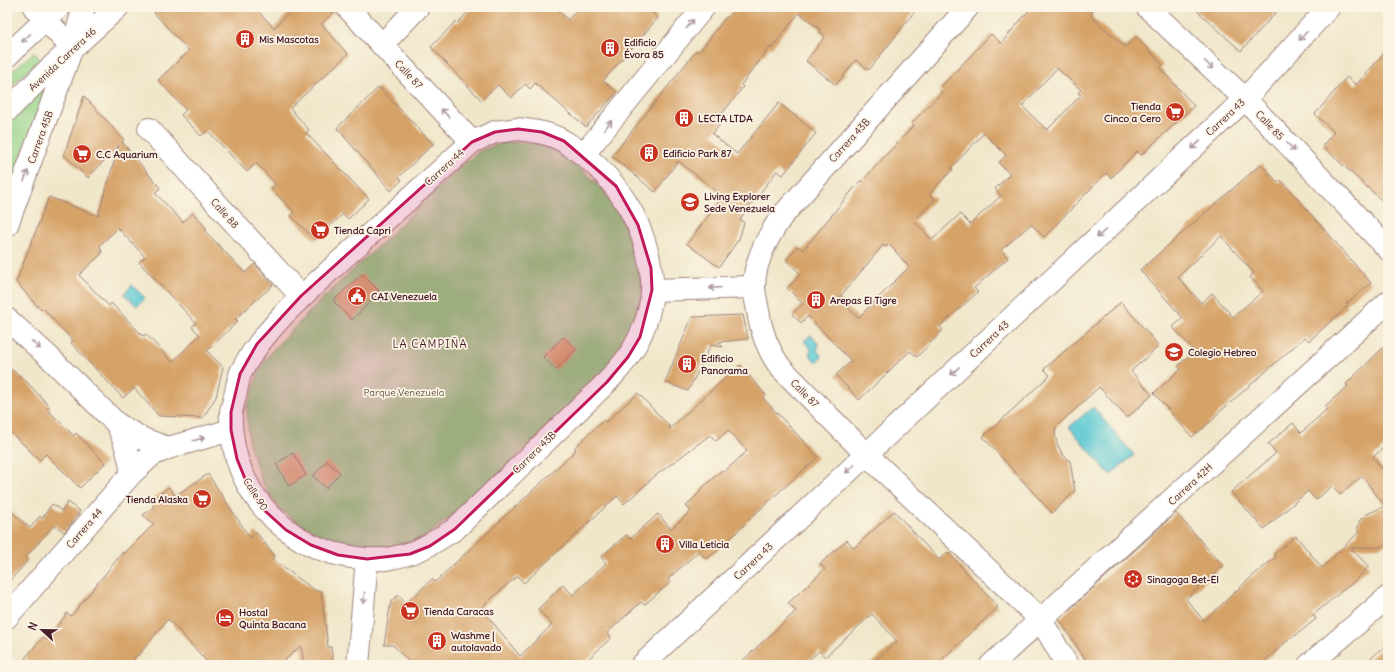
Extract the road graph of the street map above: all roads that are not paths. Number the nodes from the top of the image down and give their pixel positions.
1 (84, 7) edge
2 (118, 7) edge
3 (347, 7) edge
4 (418, 7) edge
5 (704, 7) edge
6 (968, 7) edge
7 (1147, 7) edge
8 (1329, 7) edge
9 (46, 11) edge
10 (382, 45) junction
11 (72, 48) junction
12 (7, 56) edge
13 (1245, 99) junction
14 (7, 111) edge
15 (149, 129) dead end
16 (472, 142) junction
17 (583, 155) junction
18 (7, 225) edge
19 (1388, 249) edge
20 (754, 287) junction
21 (652, 290) junction
22 (302, 296) junction
23 (1388, 302) edge
24 (7, 319) edge
25 (117, 424) junction
26 (231, 430) junction
27 (168, 448) junction
28 (866, 454) junction
29 (132, 473) junction
30 (367, 559) junction
31 (1388, 597) edge
32 (7, 617) edge
33 (1041, 620) junction
34 (358, 665) edge
35 (642, 665) edge
36 (991, 665) edge
37 (1067, 665) edge
38 (1309, 665) edge

1 - 11 street, Carrera 45B
2 - 11 street, Avenida Carrera 46
3 - 10 street, Calle 87
4 - 10 street
17 -> 5 street
6 - 20 street, Carrera 43B
7 -> 13 street, Calle 85
8 -> 13 street, Carrera 43
9 - 11 street
9 -> 12 street
16 -> 10 street, Calle 87
11 - 14 street, Avenida Carrera 46
18 -> 11 street, Carrera 45B
13 -> 19 street, Calle 85
13 -> 28 street, Carrera 43
15 - 22 street, Calle 88
16 - 17 street, Carrera 44
16 - 22 street, Carrera 44
17 - 21 street
20 -> 21 street
20 - 28 street, Calle 87
21 - 30 street, Carrera 43B
22 - 26 street, Carrera 44
23 - 33 street, Carrera 42H
24 -> 25 street
25 - 27 street
25 - 29 street
27 -> 26 street
26 - 30 street, Calle 90
27 - 29 street, Carrera 44
28 - 33 street, Calle 87
28 -> 35 street, Carrera 43
29 - 32 street, Carrera 44
30 -> 34 street
31 - 38 street
33 - 36 street, Carrera 42H
33 - 37 street, Calle 87

